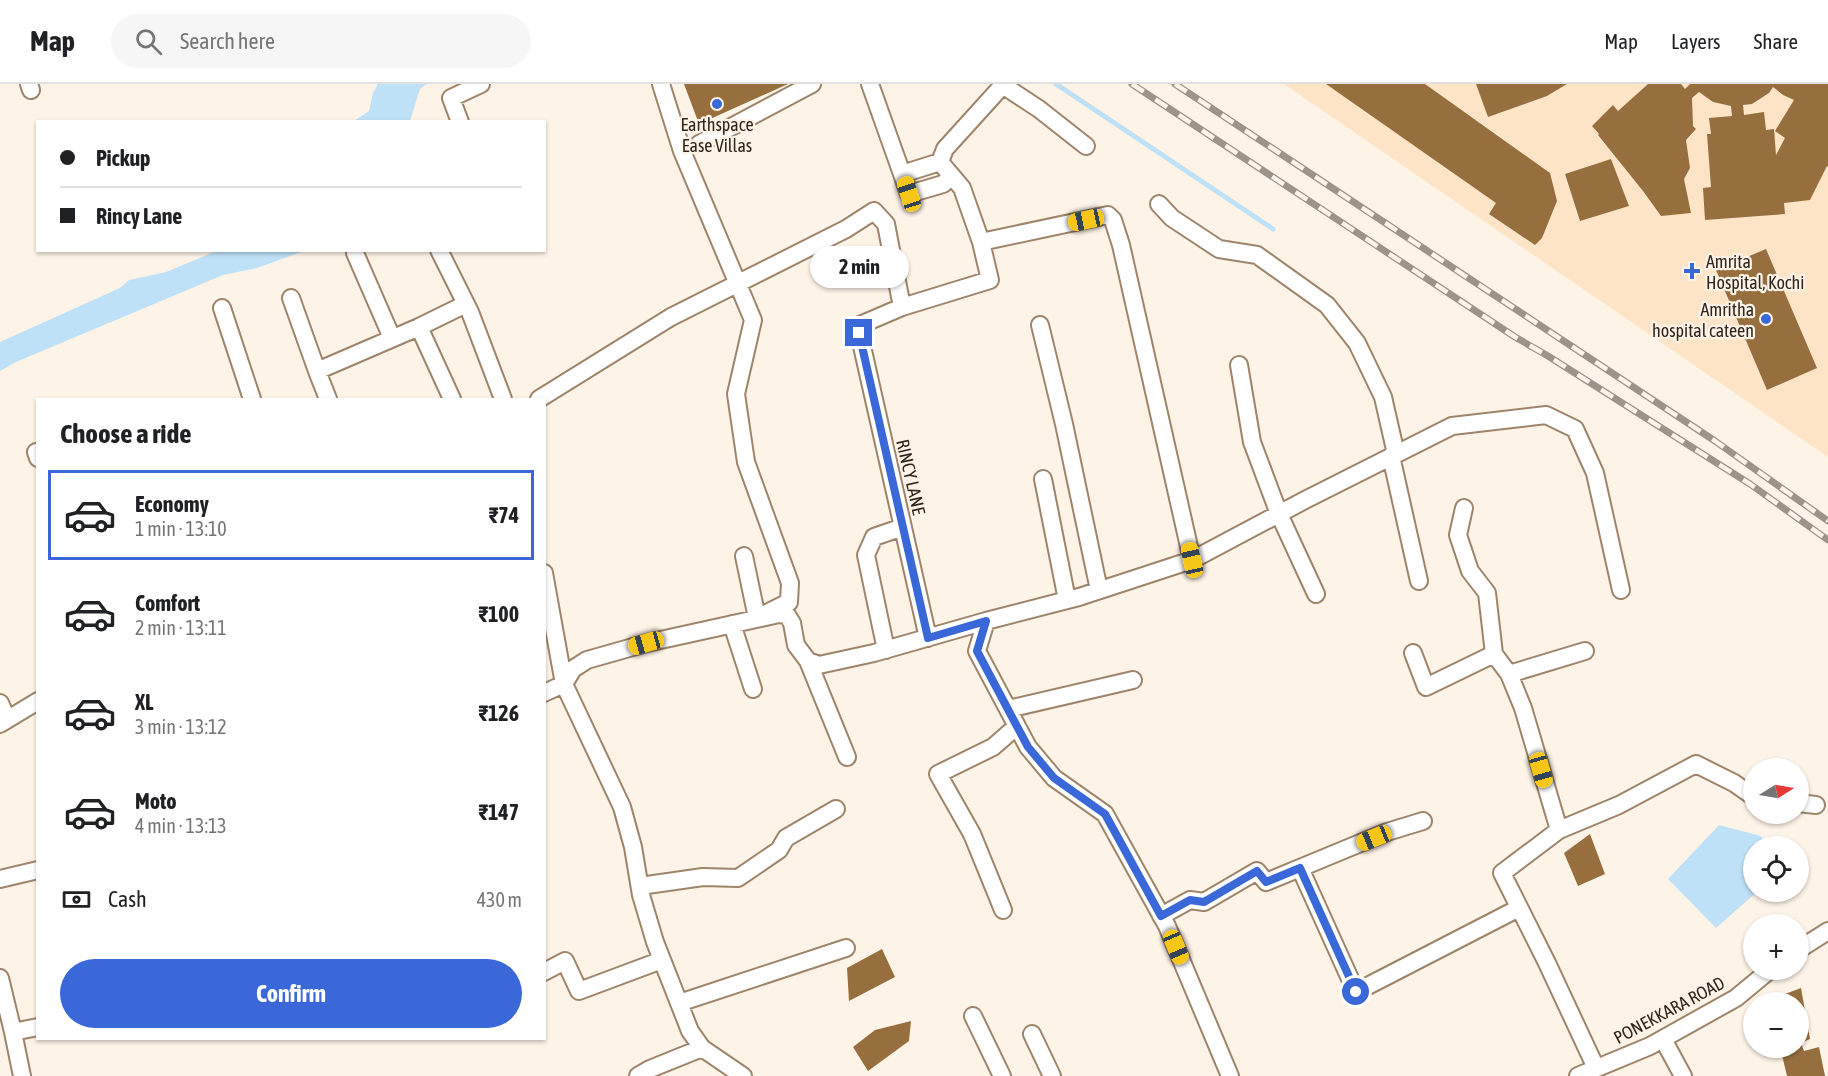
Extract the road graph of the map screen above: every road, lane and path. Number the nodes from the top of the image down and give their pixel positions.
1 (481, 84) edge
2 (661, 84) edge
3 (870, 84) edge
4 (1002, 85) edge
5 (805, 86) edge
6 (459, 120) edge
7 (699, 144) dead end
8 (1086, 146) dead end
9 (940, 162) junction
10 (902, 174) junction
11 (952, 176) junction
12 (1159, 204) dead end
13 (981, 242) junction
14 (440, 252) edge
15 (355, 253) dead end
16 (738, 285) junction
17 (291, 298) dead end
18 (466, 304) junction
19 (902, 307) junction
20 (222, 308) dead end
21 (1040, 325) dead end
22 (419, 327) junction
23 (392, 339) junction
24 (1239, 365) dead end
25 (317, 371) junction
26 (252, 398) edge
27 (328, 398) edge
28 (452, 398) edge
29 (503, 398) edge
30 (541, 398) edge
31 (1394, 455) junction
32 (1043, 479) dead end
33 (1464, 508) dead end
34 (1279, 514) junction
35 (903, 528) junction
36 (744, 556) dead end
37 (1192, 560) junction
38 (1419, 581) dead end
39 (546, 584) edge
40 (1099, 590) junction
41 (1621, 590) dead end
42 (1316, 594) dead end
43 (1067, 600) junction
44 (757, 618) junction
45 (986, 621) junction
46 (732, 624) junction
47 (928, 638) junction
48 (886, 650) junction
49 (1585, 651) dead end
50 (1413, 652) dead end
51 (1494, 654) junction
52 (808, 661) junction
53 (1509, 674) junction
54 (1133, 680) dead end
55 (564, 684) junction
56 (753, 688) dead end
57 (546, 692) edge
58 (36, 702) edge
59 (0, 703) edge
60 (1008, 709) junction
61 (4, 721) edge
62 (1017, 726) junction
63 (848, 757) dead end
64 (1743, 789) edge
65 (836, 809) dead end
66 (1423, 821) dead end
67 (1558, 831) junction
68 (1300, 868) junction
69 (36, 870) edge
70 (0, 879) edge
71 (640, 886) junction
72 (1519, 908) junction
73 (1003, 910) dead end
74 (1161, 916) junction
75 (1828, 931) edge
76 (1809, 943) edge
77 (846, 948) dead end
78 (662, 960) junction
79 (546, 971) edge
80 (0, 978) edge
81 (1758, 980) edge
82 (679, 1003) junction
83 (973, 1016) dead end
84 (36, 1027) edge
85 (14, 1032) junction
86 (1032, 1034) dead end
87 (1663, 1039) junction
88 (702, 1048) junction
89 (1596, 1068) junction
90 (22, 1076) edge
91 (638, 1076) edge
92 (743, 1076) edge
93 (1002, 1076) edge
94 (1052, 1076) edge
95 (1230, 1076) edge
96 (1578, 1076) edge
97 (1683, 1076) edge

1 - 6 street
2 - 16 street
3 - 10 street
4 - 8 street
4 - 9 street
5 - 7 street
9 - 10 street
9 - 11 street
10 - 11 street
11 - 13 street
12 - 31 street
13 - 19 street
13 - 37 street
14 - 18 street
15 - 23 street
16 - 19 street
16 - 30 street
16 - 44 street
17 - 25 street
18 - 22 street
18 - 29 street
19 - 35 street, RINCY LANE
20 - 26 street
21 - 40 street
22 - 23 street
22 - 28 street
23 - 25 street
24 - 34 street
25 - 27 street
31 - 34 street
31 - 38 street
31 - 41 street
32 - 43 street
33 - 51 street
34 - 37 street
34 - 42 street
35 - 47 street, RINCY LANE
35 - 48 street
36 - 44 street
37 - 40 street
39 - 55 street
40 - 43 street
43 - 45 street
44 - 46 street
44 - 52 street
45 - 47 street
45 - 60 street
46 - 55 street
46 - 56 street
47 - 48 street
48 - 52 street
49 - 53 street
50 - 51 street
51 - 53 street
52 - 63 street
53 - 67 street
54 - 60 street
55 - 57 street
55 - 71 street
58 - 61 street
59 - 61 street
60 - 62 street
62 - 73 street
62 - 74 street
64 - 67 street
65 - 71 street
66 - 68 street
67 - 72 street
68 - 72 street
68 - 74 street
69 - 70 street
71 - 78 street
72 - 89 street
74 - 95 street
75 - 76 street
77 - 82 street
78 - 79 street
78 - 82 street
80 - 85 street
81 - 87 street, PONEKKARA ROAD
82 - 88 street
83 - 93 street
84 - 85 street
85 - 90 street
86 - 94 street
87 - 89 street, PONEKKARA ROAD
87 - 97 street
88 - 91 street
88 - 92 street
89 - 96 street, PONEKKARA ROAD

